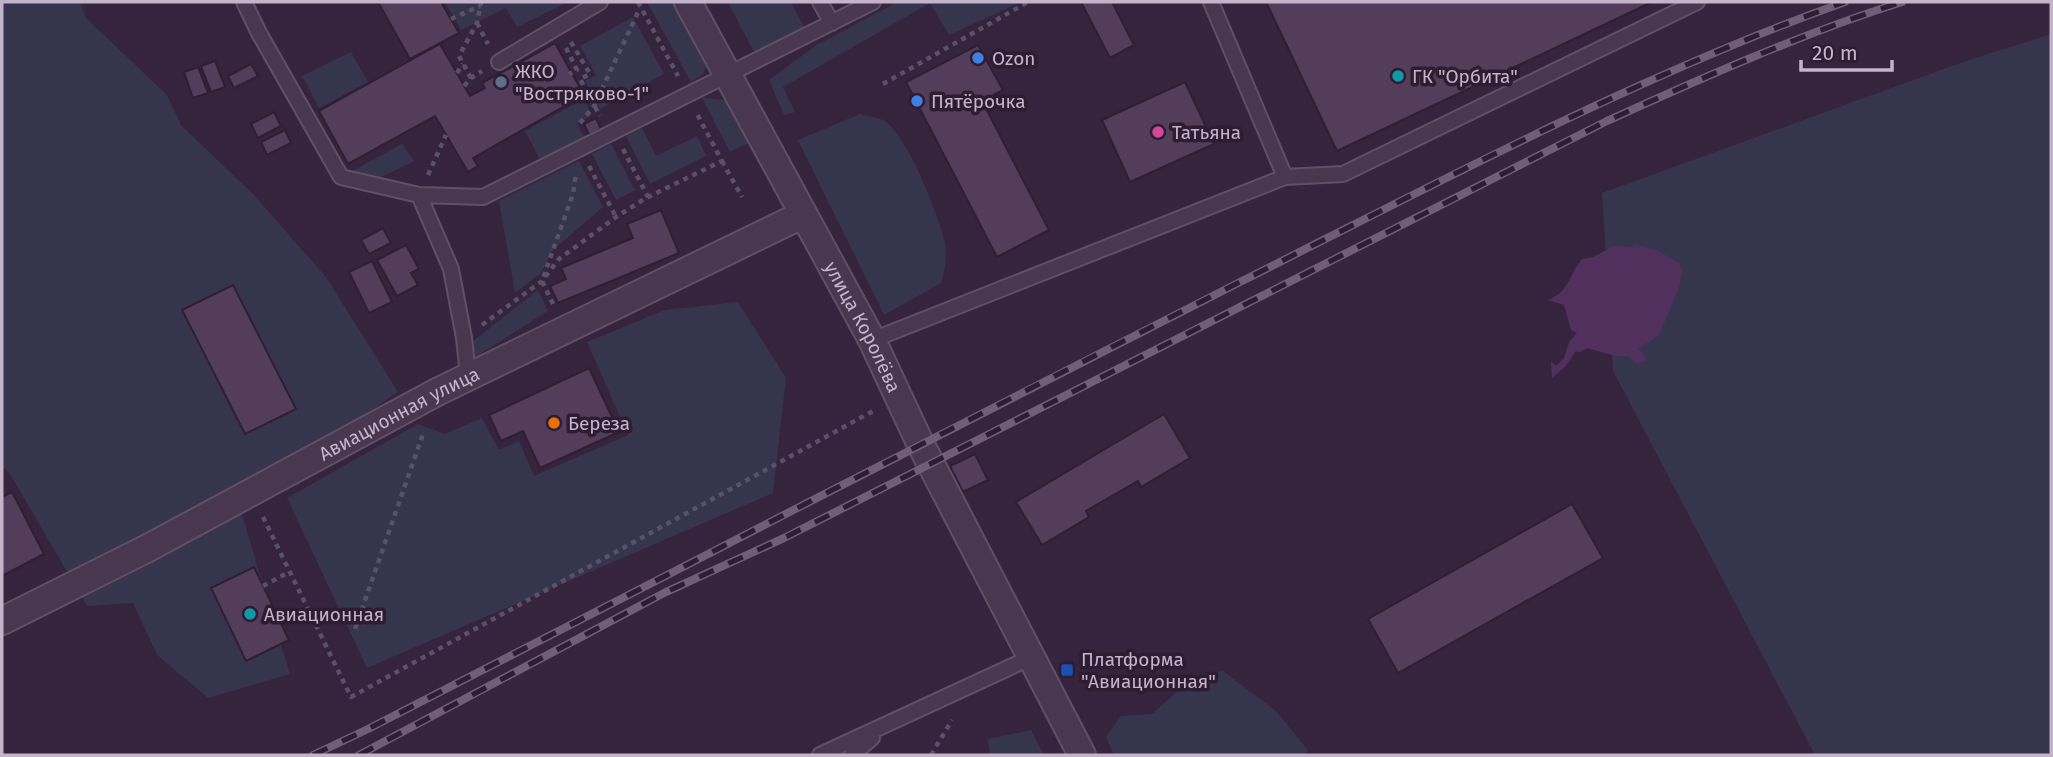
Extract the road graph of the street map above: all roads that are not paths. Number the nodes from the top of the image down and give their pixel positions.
1 (244, 2) edge
2 (600, 2) edge
3 (688, 2) edge
4 (820, 2) edge
5 (873, 2) edge
6 (1211, 2) edge
7 (1697, 2) edge
8 (832, 23) junction
9 (499, 62) dead end
10 (729, 76) junction
11 (1285, 177) junction
12 (419, 195) junction
13 (802, 215) junction
14 (872, 340) junction
15 (468, 376) junction
16 (2, 621) edge
17 (1032, 657) junction
18 (886, 726) junction
19 (820, 755) edge
20 (852, 755) edge
21 (1082, 755) edge

1 - 12 lane
2 - 9 lane
3 - 10 street, улица Королёва
4 - 8 lane
5 - 8 lane
6 - 11 lane
7 - 11 lane
8 - 10 lane
10 - 12 lane
10 - 13 street, улица Королёва
11 - 14 lane
12 - 15 lane
13 - 14 street, улица Королёва
13 - 15 street, Авиационная улица
14 - 17 street, улица Королёва
15 - 16 street, Авиационная улица
17 - 18 lane
17 - 21 street, улица Королёва
18 - 19 lane
18 - 20 lane

